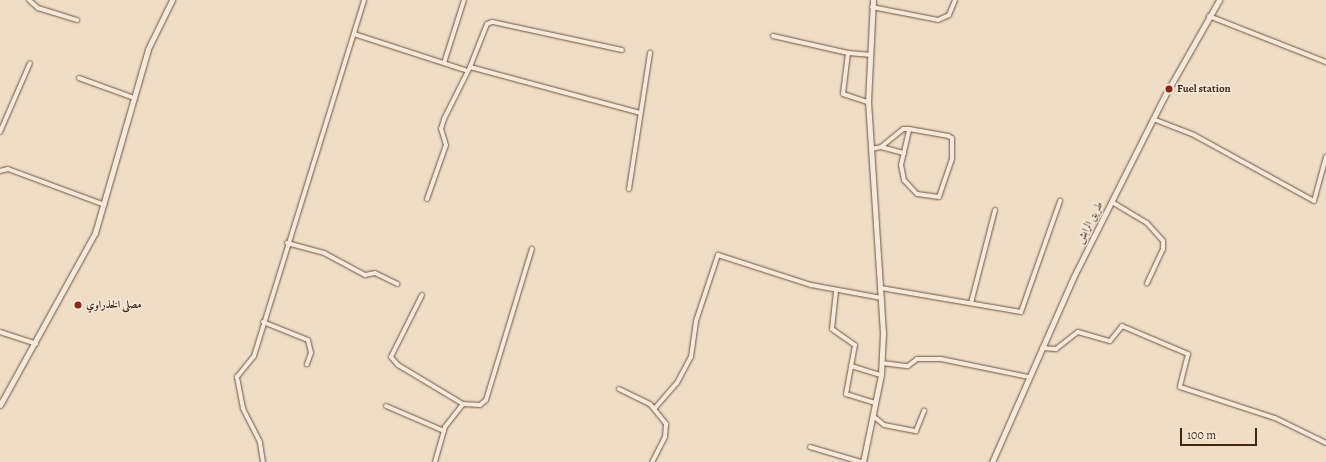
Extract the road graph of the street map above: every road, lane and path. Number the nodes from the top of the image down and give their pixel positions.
1 (29, 0) edge
2 (172, 0) edge
3 (364, 0) edge
4 (464, 0) edge
5 (873, 0) edge
6 (955, 0) edge
7 (1219, 0) edge
8 (872, 7) junction
9 (1209, 16) junction
10 (77, 20) dead end
11 (354, 34) junction
12 (773, 36) dead end
13 (622, 50) dead end
14 (650, 53) dead end
15 (848, 53) junction
16 (869, 55) junction
17 (1326, 62) edge
18 (30, 63) dead end
19 (444, 63) junction
20 (470, 67) junction
21 (465, 70) junction
22 (78, 78) dead end
23 (134, 98) junction
24 (868, 102) junction
25 (640, 113) junction
26 (1153, 119) junction
27 (909, 129) junction
28 (0, 132) edge
29 (881, 147) junction
30 (871, 149) junction
31 (904, 153) junction
32 (1326, 157) edge
33 (0, 171) edge
34 (629, 189) dead end
35 (427, 199) dead end
36 (1060, 201) dead end
37 (1112, 202) junction
38 (106, 205) junction
39 (995, 210) dead end
40 (287, 243) junction
41 (532, 249) dead end
42 (1147, 283) dead end
43 (398, 284) dead end
44 (881, 288) junction
45 (836, 291) junction
46 (422, 295) dead end
47 (882, 298) junction
48 (971, 303) junction
49 (263, 322) junction
50 (0, 332) edge
51 (37, 344) junction
52 (1042, 348) junction
53 (882, 363) junction
54 (308, 364) dead end
55 (851, 366) junction
56 (881, 375) junction
57 (1029, 377) junction
58 (619, 389) dead end
59 (876, 403) junction
60 (463, 404) junction
61 (0, 405) edge
62 (386, 406) dead end
63 (655, 408) junction
64 (924, 411) dead end
65 (874, 416) junction
66 (444, 431) junction
67 (1326, 443) edge
68 (810, 447) dead end
69 (263, 462) edge
70 (435, 462) edge
71 (652, 462) edge
72 (862, 462) edge
73 (992, 462) edge

1 - 10 street
2 - 23 street
3 - 11 street
4 - 19 street
5 - 8 street
6 - 8 street
7 - 9 street, طريق الرابش
8 - 16 street
9 - 17 street
9 - 26 street, طريق الرابش
11 - 19 street
11 - 40 street
12 - 15 street
13 - 20 street
14 - 25 street
15 - 16 street
15 - 24 street
16 - 24 street
18 - 28 street
19 - 21 street
20 - 21 street
20 - 25 street
21 - 35 street
22 - 23 street
23 - 38 street
24 - 30 street
25 - 34 street
26 - 32 street
26 - 37 street, طريق الرابش
27 - 29 street
27 - 31 street
27 - 31 street
29 - 30 street
29 - 31 street
30 - 44 street
33 - 38 street
36 - 48 street
37 - 42 street
37 - 52 street, طريق الرابش
38 - 51 street
39 - 48 street
40 - 43 street
40 - 49 street
41 - 60 street
44 - 47 street
44 - 48 street
45 - 47 street
45 - 55 street
45 - 63 street
46 - 60 street
47 - 53 street
49 - 54 street
49 - 69 street
50 - 51 street
51 - 61 street
52 - 57 street, طريق الرابش
52 - 67 street
53 - 56 street
53 - 57 street
55 - 56 street
55 - 59 street
56 - 59 street
57 - 73 street, طريق الرابش
58 - 63 street
59 - 65 street
60 - 66 street
62 - 66 street
63 - 71 street
64 - 65 street
65 - 72 street
66 - 70 street
68 - 72 street

